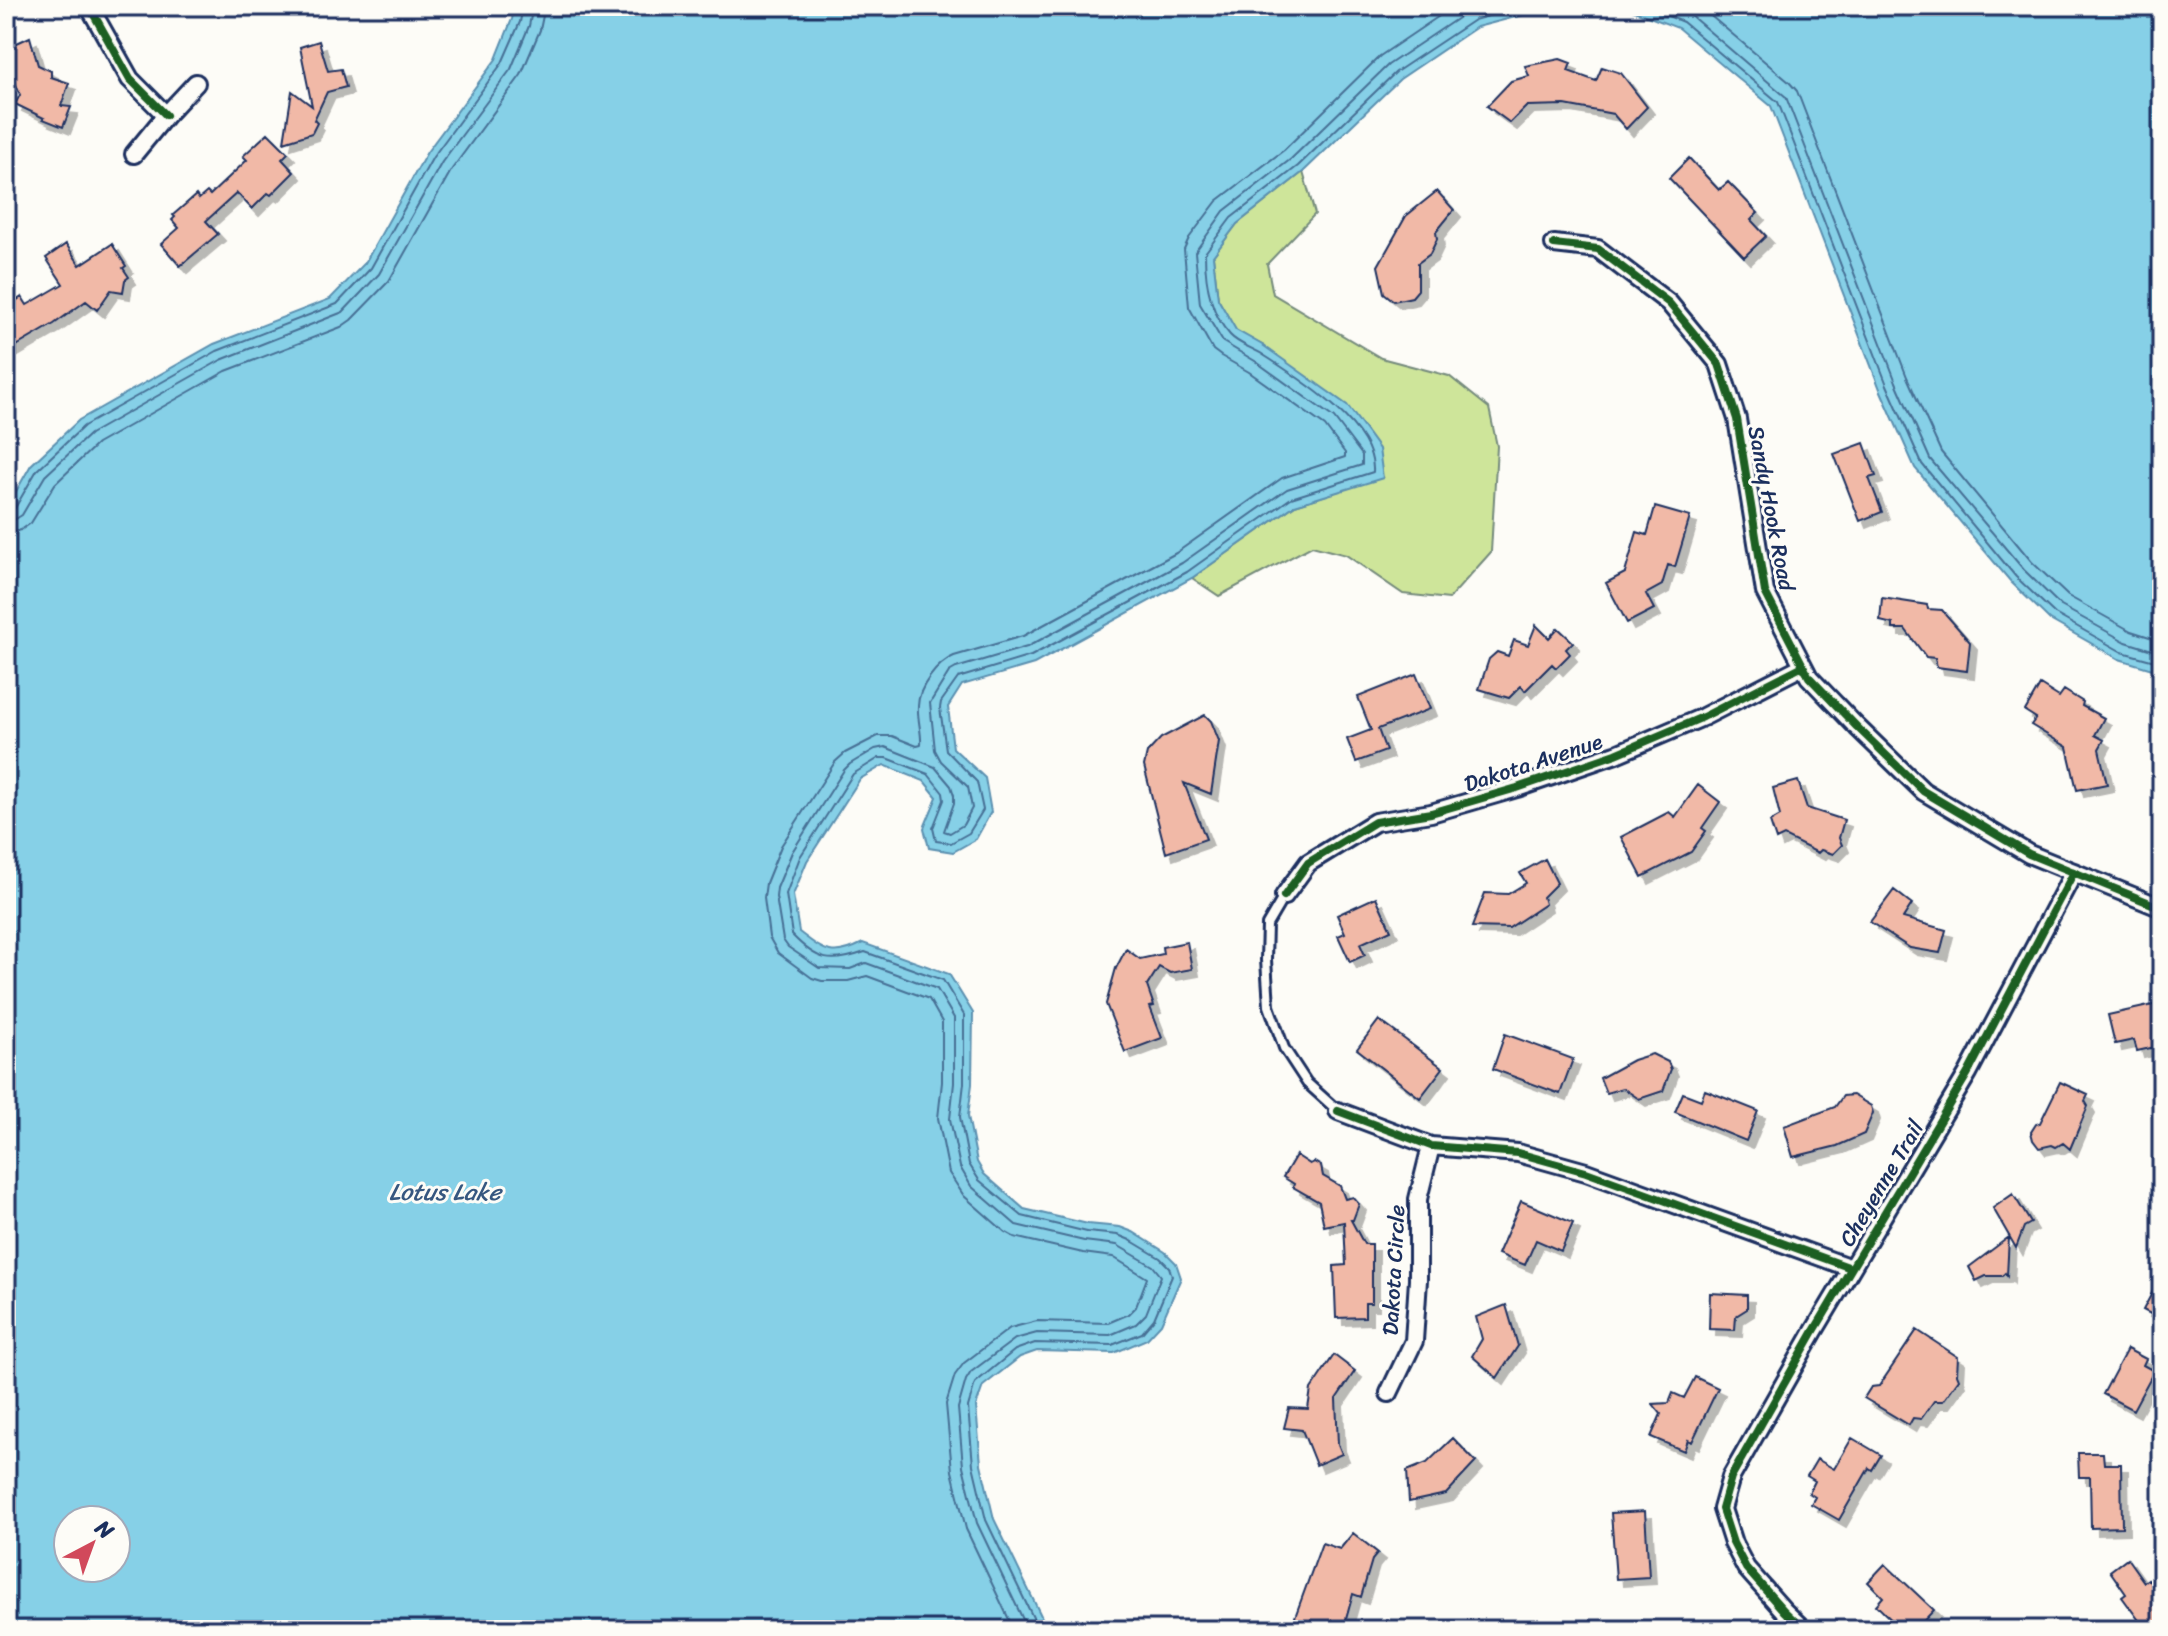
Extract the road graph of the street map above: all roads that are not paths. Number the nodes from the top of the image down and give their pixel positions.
1 (89, 6) edge
2 (196, 83) dead end
3 (166, 115) junction
4 (134, 154) dead end
5 (1554, 244) dead end
6 (1803, 666) junction
7 (2074, 872) junction
8 (1284, 896) joint
9 (2162, 908) edge
10 (1338, 1111) joint
11 (1431, 1146) junction
12 (1851, 1268) junction
13 (1389, 1393) dead end
14 (1804, 1630) edge

1 - 3 street
2 - 3 street
3 - 4 street
5 - 6 street, Sandy Hook Road
6 - 7 street, Sandy Hook Road
6 - 8 street, Dakota Avenue
7 - 9 street, Sandy Hook Road
7 - 12 street, Cheyenne Trail
8 - 10 lane
10 - 11 street
11 - 12 street
11 - 13 street, Dakota Circle
12 - 14 street, Cheyenne Trail

